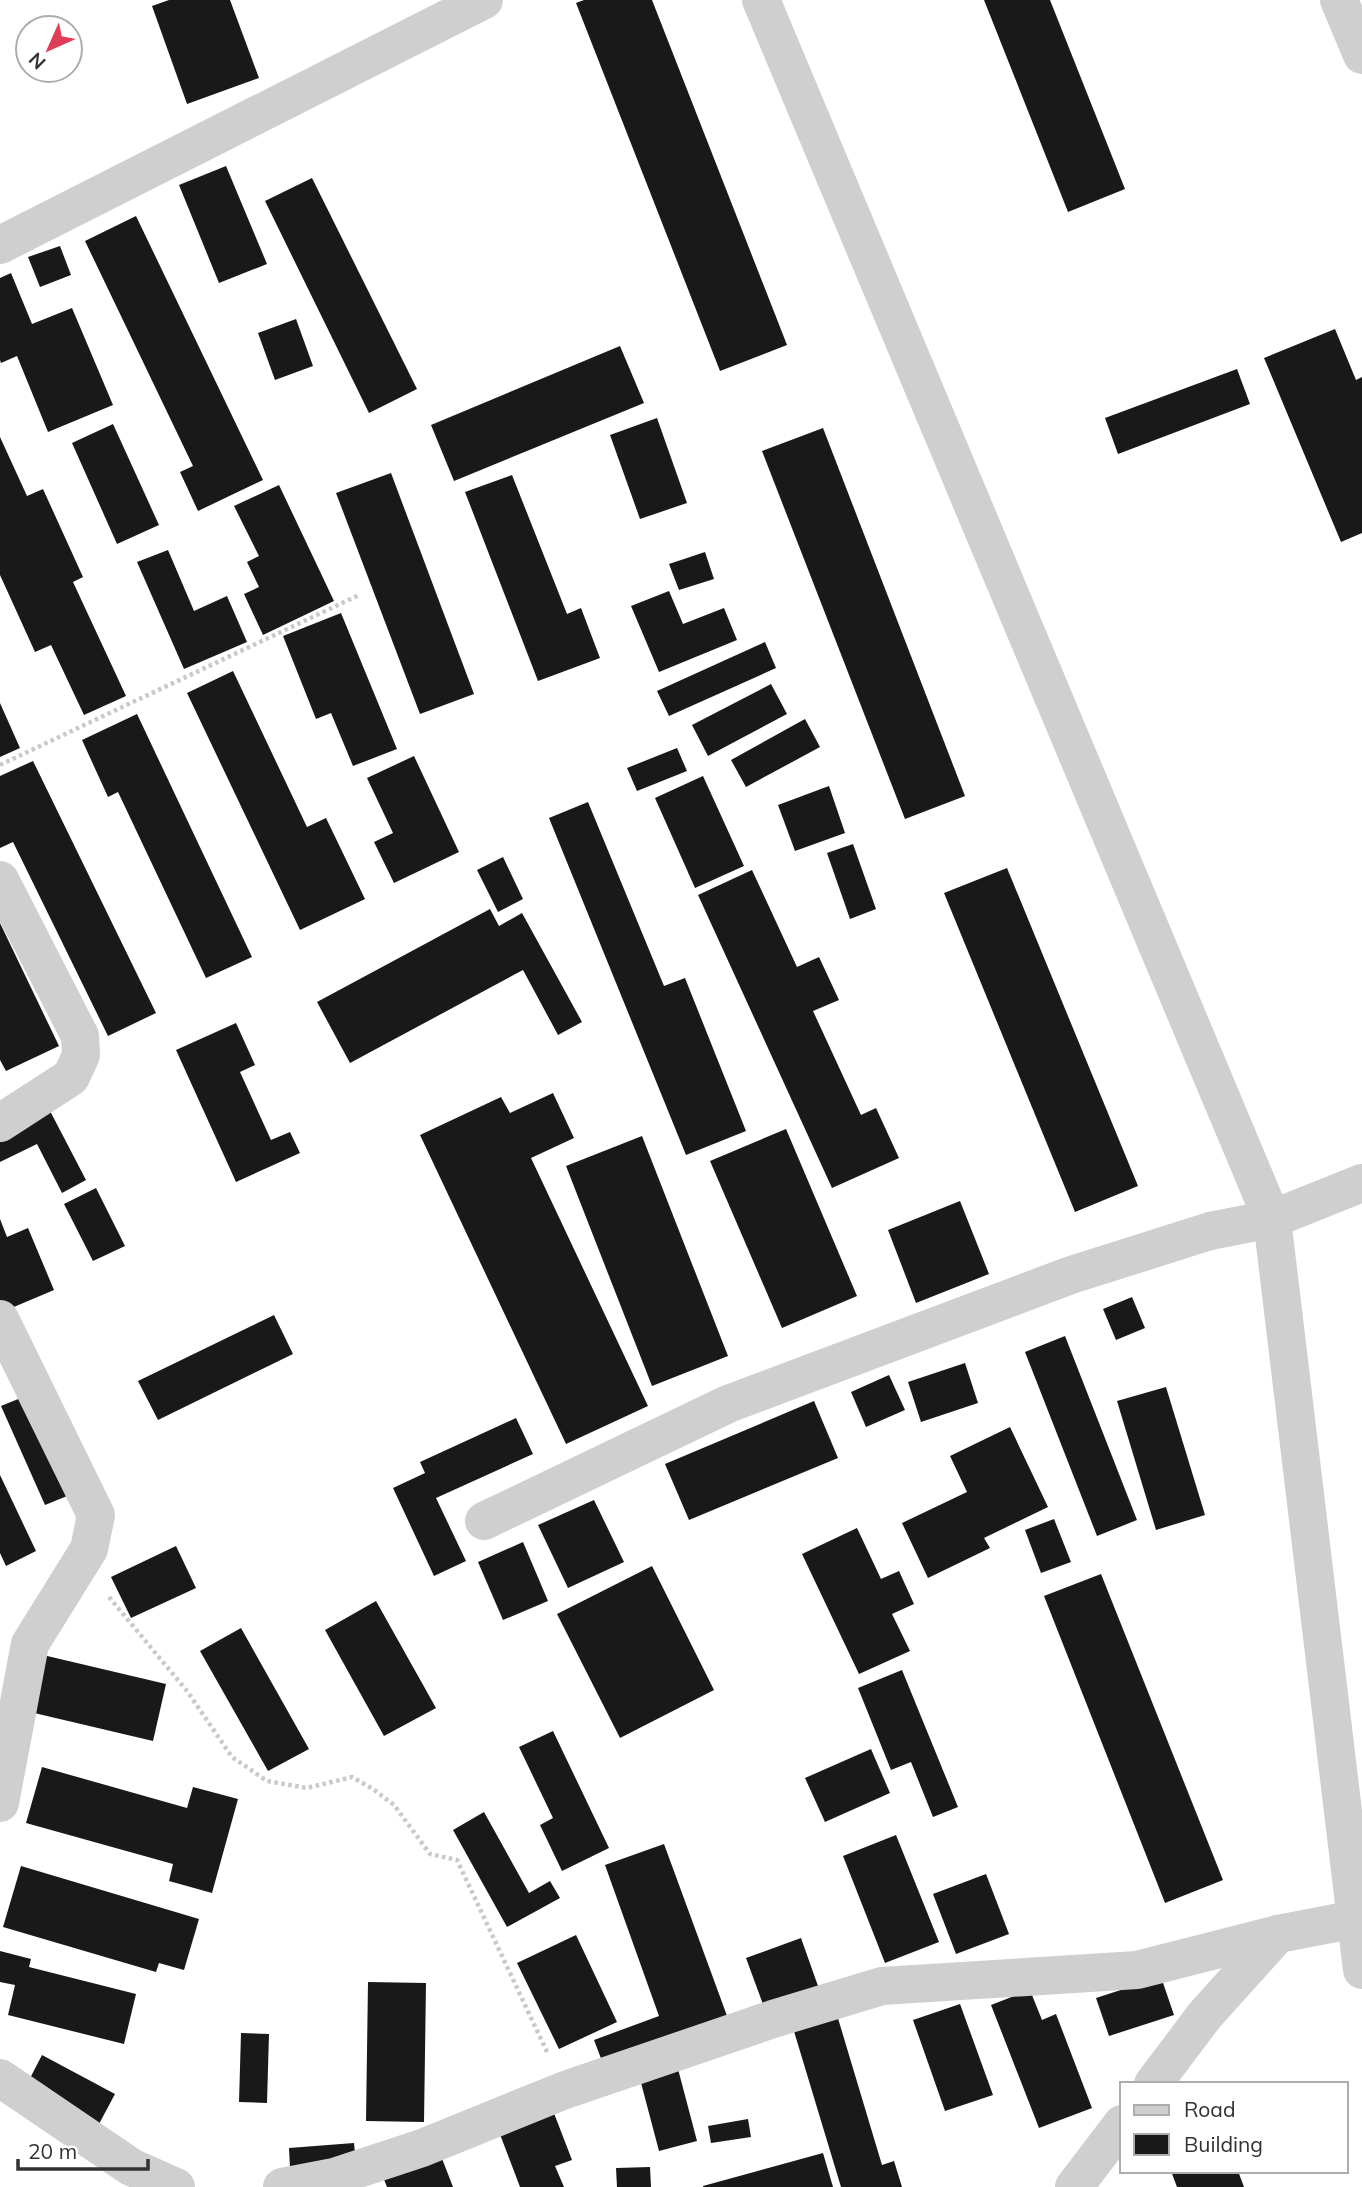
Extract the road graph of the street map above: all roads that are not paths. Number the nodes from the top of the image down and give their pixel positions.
1 (484, 0) edge
2 (761, 0) edge
3 (1339, 0) edge
4 (1362, 55) edge
5 (0, 245) edge
6 (0, 880) edge
7 (0, 1123) edge
8 (1362, 1183) edge
9 (1272, 1219) junction
10 (0, 1319) edge
11 (484, 1521) dead end
12 (0, 1803) edge
13 (1359, 1920) edge
14 (1278, 1934) junction
15 (1362, 1970) edge
16 (0, 2078) edge
17 (1155, 2082) edge
18 (1120, 2127) edge
19 (176, 2187) edge
20 (282, 2187) edge
21 (1074, 2187) edge

1 - 5 street
2 - 9 street
3 - 4 street
6 - 7 street
8 - 9 street
9 - 11 street
9 - 13 street
10 - 12 street
13 - 14 street
13 - 15 street
14 - 17 street
14 - 20 street
16 - 19 street
18 - 21 street

